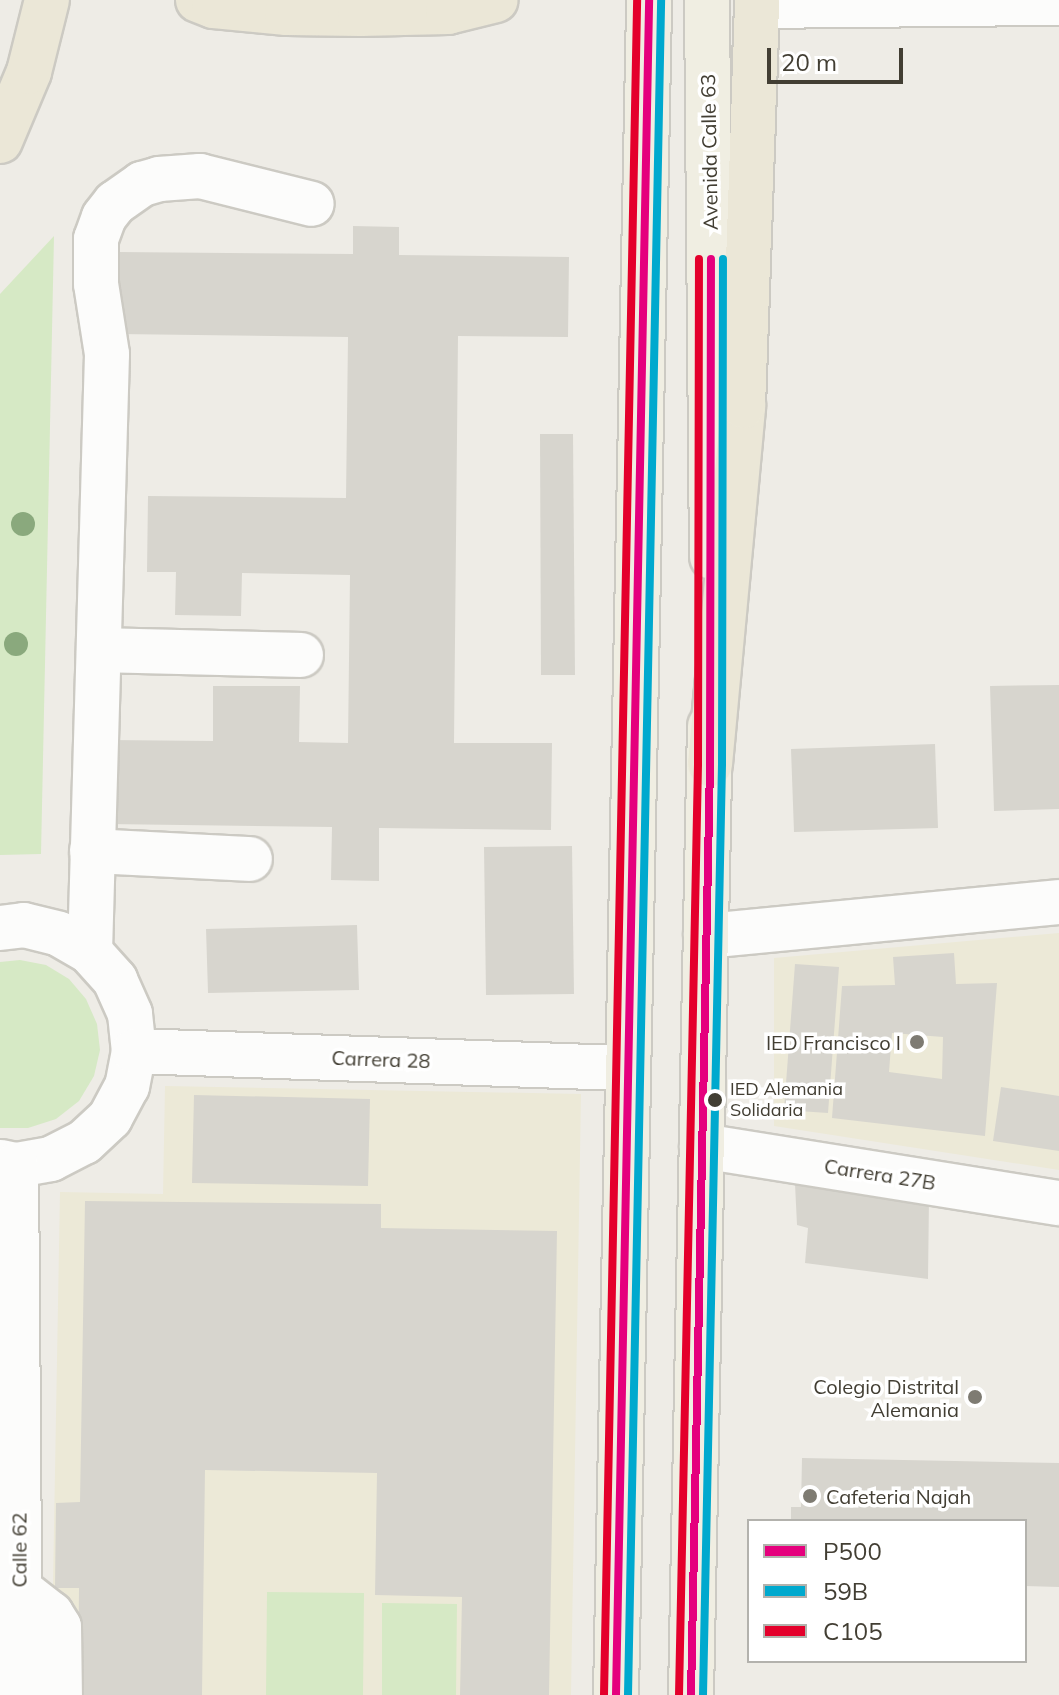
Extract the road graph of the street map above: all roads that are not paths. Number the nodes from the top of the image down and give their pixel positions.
1 (47, 0) edge
2 (198, 0) edge
3 (496, 0) edge
4 (649, 0) edge
5 (707, 0) edge
6 (757, 3) edge
7 (1059, 3) edge
8 (0, 141) edge
9 (312, 204) dead end
10 (99, 650) junction
11 (301, 655) dead end
12 (710, 764) junction
13 (92, 851) junction
14 (250, 859) dead end
15 (1059, 902) edge
16 (0, 928) edge
17 (706, 936) junction
18 (90, 952) junction
19 (134, 1051) junction
20 (628, 1068) junction
21 (702, 1146) junction
22 (8, 1163) edge
23 (1059, 1203) edge
24 (19, 1589) junction
25 (20, 1695) edge
26 (60, 1695) edge
27 (616, 1695) edge
28 (691, 1695) edge

1 - 8 highway
2 - 3 highway
4 - 20 main road
5 - 12 main road, Avenida Calle 63
6 - 7 street
6 - 12 highway
9 - 10 street
10 - 11 street
10 - 13 street
12 - 17 main road, Avenida Calle 63
13 - 14 street
13 - 18 street
15 - 17 street
16 - 18 street
17 - 21 main road, Avenida Calle 63
18 - 19 street
19 - 20 street, Carrera 28
19 - 22 street
20 - 27 main road
21 - 23 street, Carrera 27B
21 - 28 main road, Avenida Calle 63
22 - 24 street, Calle 62
24 - 25 street, Calle 62
24 - 26 street

